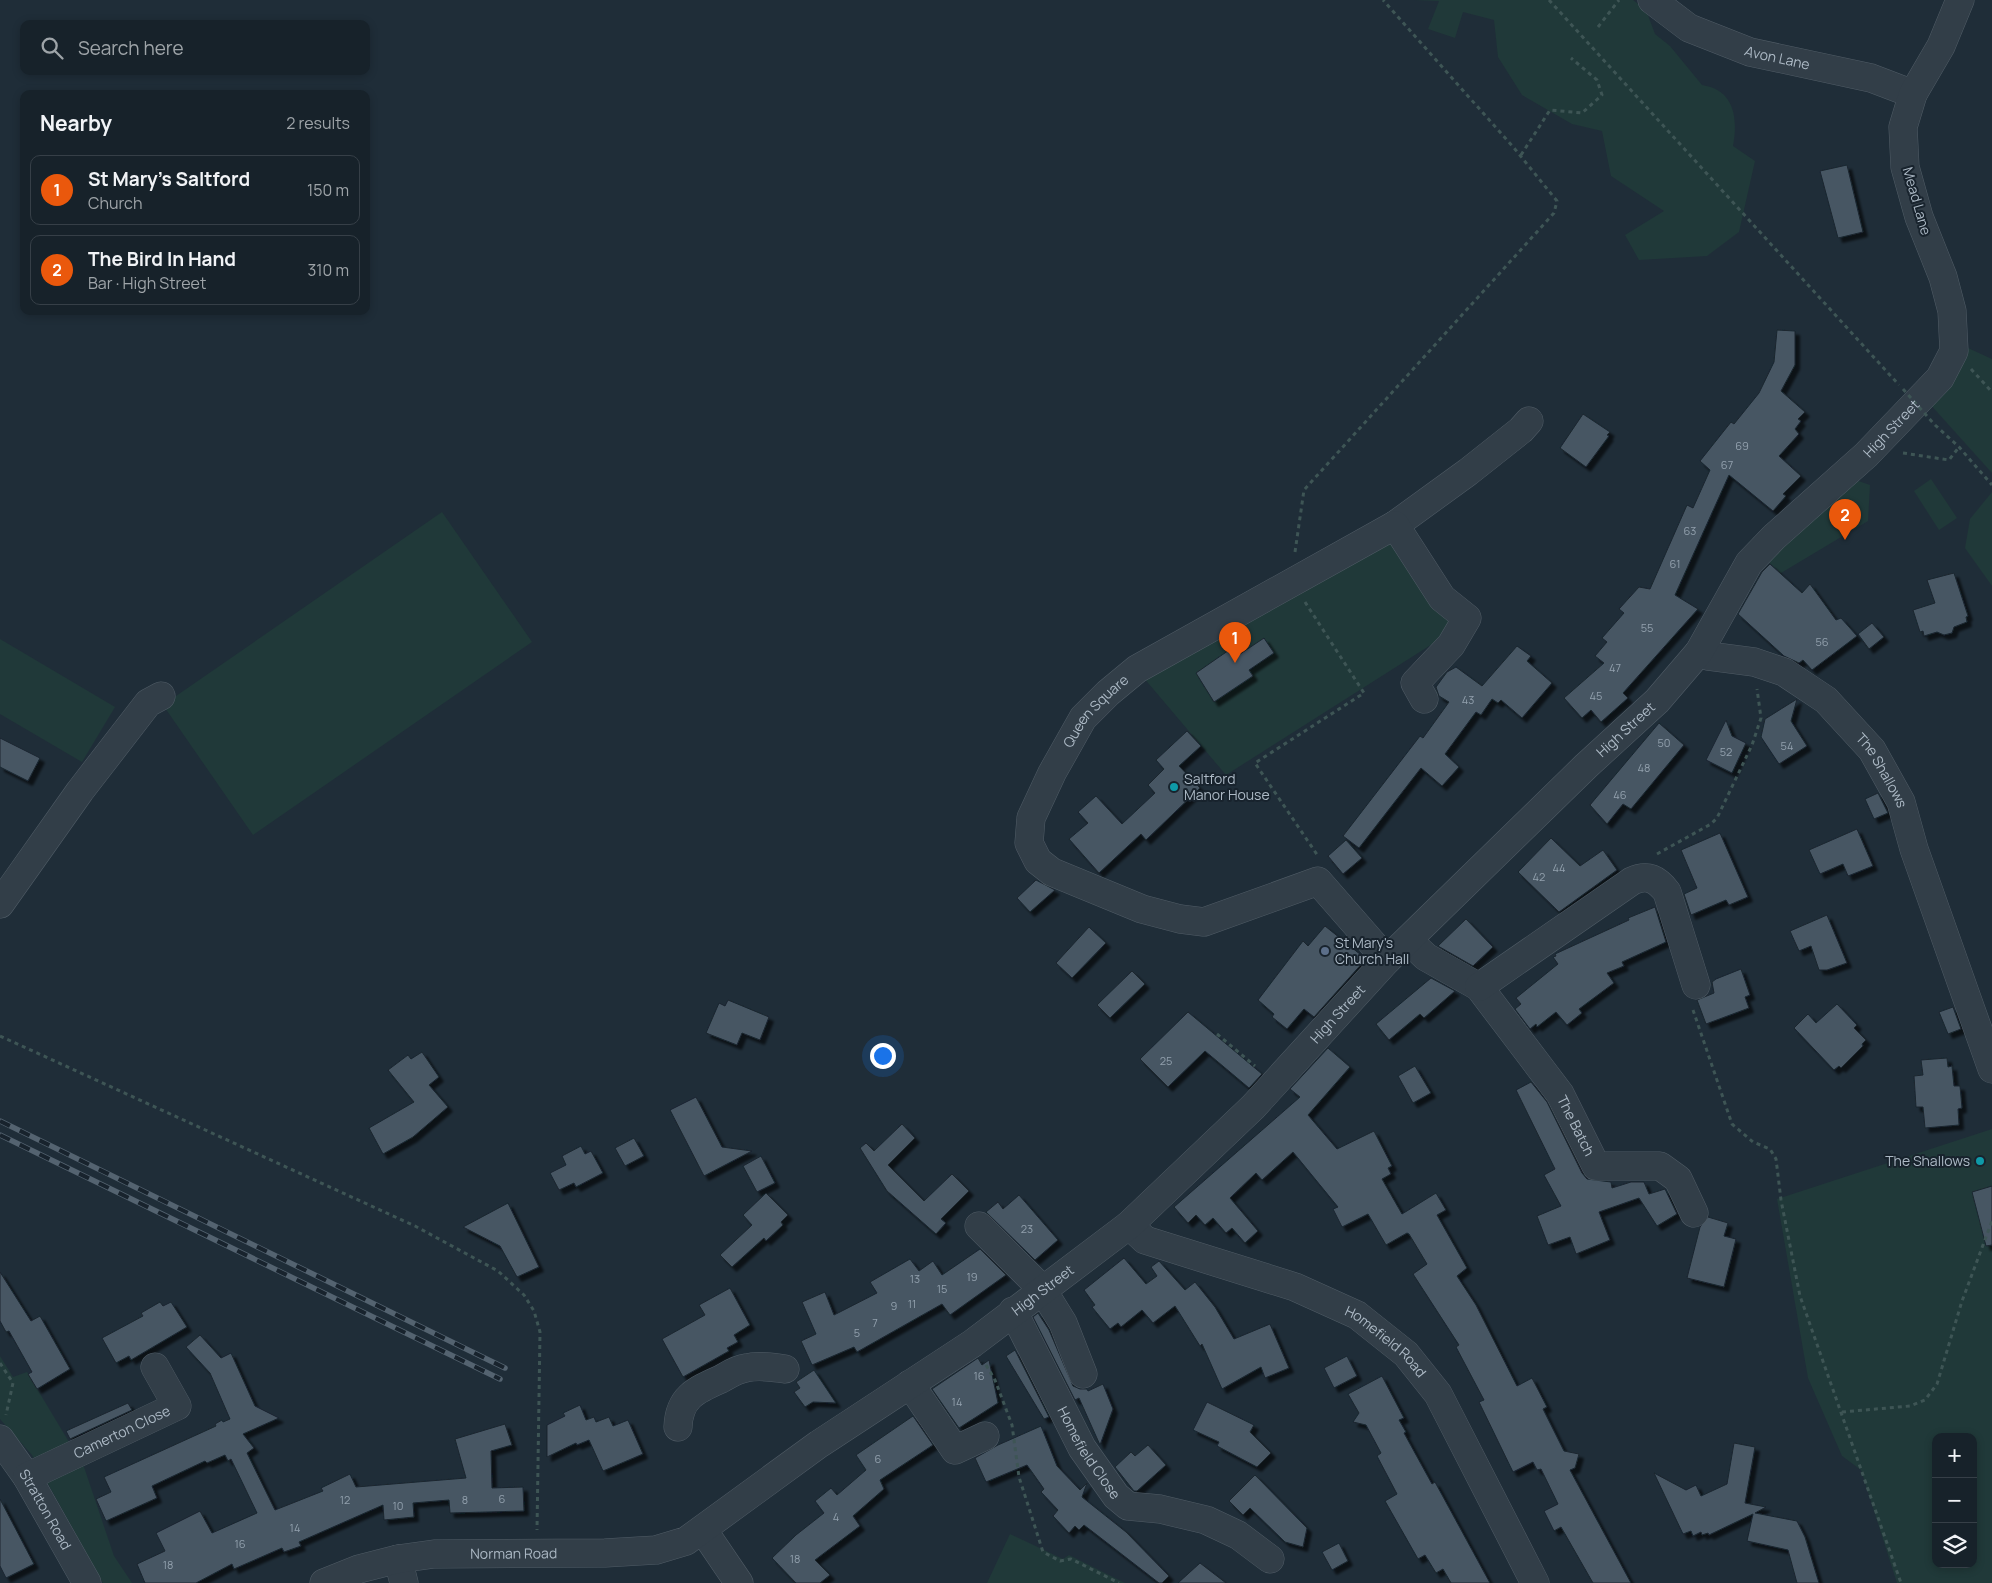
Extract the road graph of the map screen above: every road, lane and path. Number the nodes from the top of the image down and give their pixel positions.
1 (1383, 0) edge
2 (1550, 0) edge
3 (1619, 0) edge
4 (1652, 0) edge
5 (1960, 0) edge
6 (1598, 27) dead end
7 (1571, 58) dead end
8 (1913, 94) junction
9 (1521, 155) junction
10 (1940, 378) joint
11 (1529, 421) dead end
12 (1959, 447) junction
13 (1907, 452) dead end
14 (1992, 485) edge
15 (1395, 525) junction
16 (1295, 581) junction
17 (1699, 652) junction
18 (1754, 662) junction
19 (161, 696) dead end
20 (1424, 699) dead end
21 (1648, 877) junction
22 (1323, 887) junction
23 (0, 904) edge
24 (1408, 941) junction
25 (1387, 960) junction
26 (1479, 987) junction
27 (1693, 994) joint
28 (1217, 1034) dead end
29 (0, 1036) edge
30 (1992, 1069) edge
31 (1275, 1083) junction
32 (1694, 1213) dead end
33 (1992, 1221) edge
34 (1129, 1225) junction
35 (979, 1226) dead end
36 (1042, 1289) junction
37 (1013, 1311) junction
38 (973, 1343) junction
39 (0, 1363) edge
40 (155, 1367) dead end
41 (785, 1369) dead end
42 (1083, 1374) dead end
43 (910, 1384) junction
44 (1842, 1412) junction
45 (678, 1427) dead end
46 (985, 1436) dead end
47 (1, 1439) edge
48 (27, 1477) junction
49 (703, 1530) junction
50 (537, 1553) junction
51 (1270, 1559) dead end
52 (401, 1571) edge
53 (86, 1583) edge
54 (324, 1583) edge
55 (739, 1583) edge
56 (1119, 1583) edge
57 (1536, 1583) edge
58 (1901, 1583) edge

1 - 9 path
2 - 12 path, bridge
3 - 6 path
4 - 8 street, Avon Lane
5 - 8 street, Mead Lane
7 - 9 path
8 - 10 street, Mead Lane
9 - 16 path
10 - 17 street, High Street
11 - 15 street, Queen Square
12 - 13 path
12 - 14 path
15 - 16 street, Queen Square
15 - 20 street
16 - 22 path
16 - 22 street, Queen Square
17 - 18 street, The Shallows
17 - 24 street, High Street
18 - 21 path
18 - 30 street, The Shallows
19 - 23 street
21 - 26 street
21 - 27 street
22 - 25 street
24 - 25 street, High Street
24 - 26 street, The Batch
25 - 31 street, High Street
26 - 32 street, The Batch
27 - 44 path
28 - 31 path
29 - 50 path
31 - 34 street, High Street
33 - 44 path
34 - 36 street, High Street
34 - 57 street, Homefield Road
35 - 36 street
36 - 37 street, High Street
36 - 42 street
37 - 38 street, High Street
37 - 51 street, Homefield Close
38 - 43 street, High Street
38 - 56 path
39 - 47 path
40 - 48 street, Camerton Close
41 - 45 street
43 - 46 street
43 - 49 street, High Street
44 - 58 path
47 - 48 street, Stratton Road
48 - 53 street, Stratton Road
49 - 50 street, Norman Road
49 - 55 street
50 - 52 street, Norman Road
52 - 54 street, Norman Road

